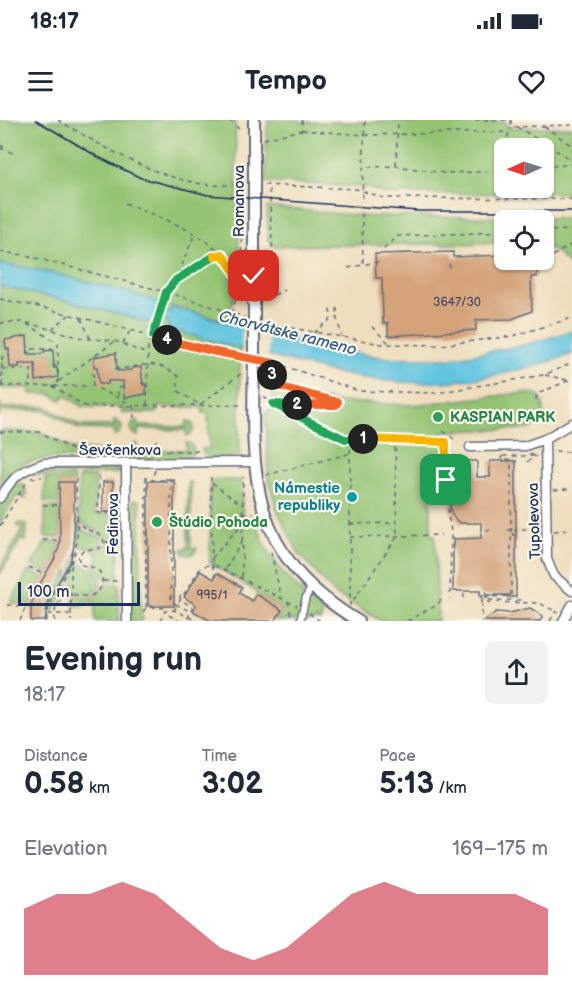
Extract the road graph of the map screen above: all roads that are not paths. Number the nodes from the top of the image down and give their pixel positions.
1 (254, 120) edge
2 (572, 423) edge
3 (545, 439) junction
4 (470, 447) dead end
5 (254, 462) junction
6 (126, 463) junction
7 (0, 498) edge
8 (311, 588) junction
9 (572, 591) edge
10 (572, 605) edge
11 (564, 619) edge
12 (127, 621) edge
13 (300, 621) edge
14 (358, 621) edge

1 - 5 street, Romanova, bridge
2 - 3 street
3 - 4 street
3 - 9 street, Tupolevova
5 - 6 street, Ševčenkova
5 - 8 street, Romanova
6 - 7 street, Ševčenkova
6 - 12 street, Fedinova
8 - 13 street
8 - 14 street, Romanova
10 - 11 street

